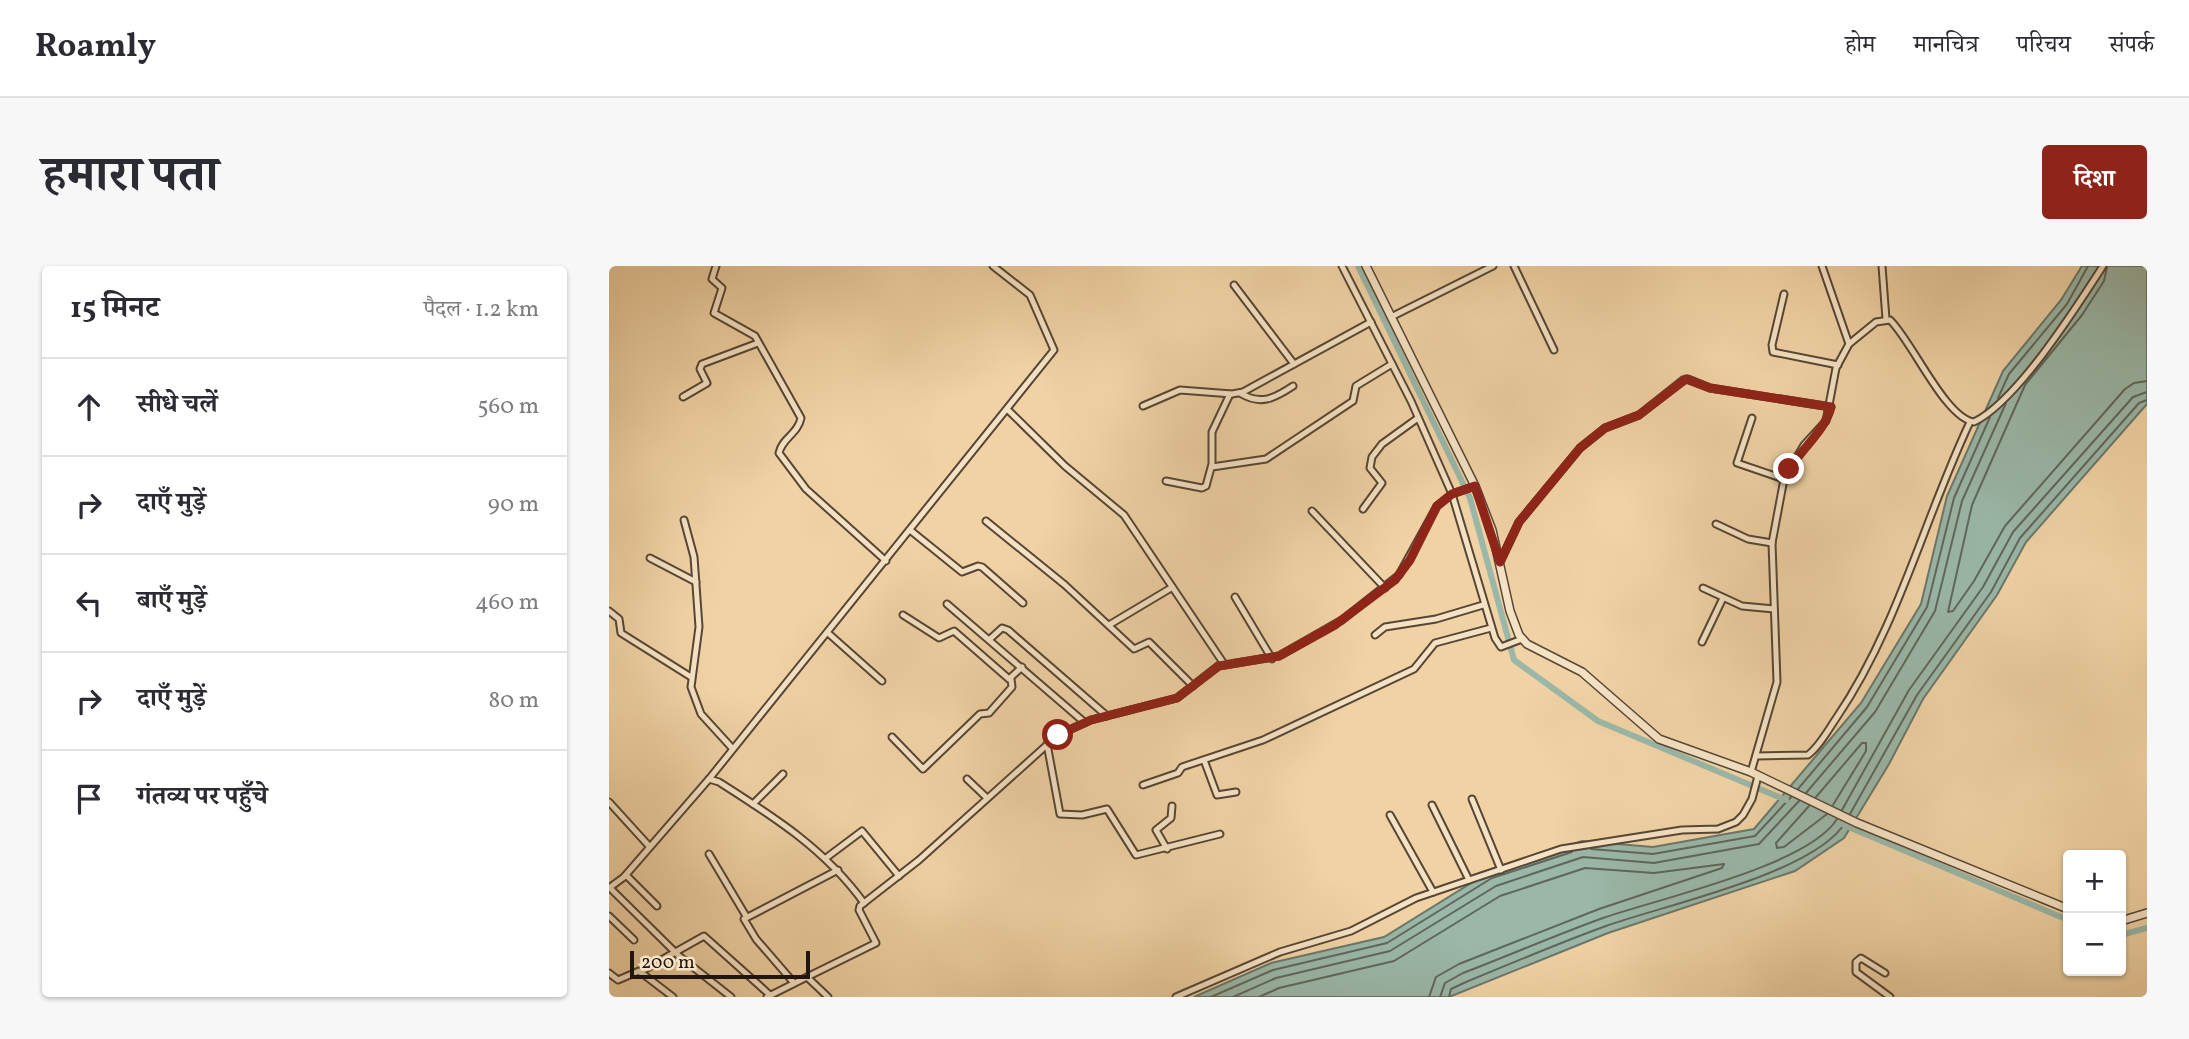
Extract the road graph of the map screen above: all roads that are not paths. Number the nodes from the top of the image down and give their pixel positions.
1 (716, 266) edge
2 (993, 266) edge
3 (1342, 266) edge
4 (1366, 266) edge
5 (1493, 266) edge
6 (1514, 266) edge
7 (1822, 266) edge
8 (1882, 266) edge
9 (2102, 266) edge
10 (1234, 285) dead end
11 (1784, 293) dead end
12 (1391, 317) junction
13 (1886, 319) junction
14 (1371, 322) junction
15 (758, 343) junction
16 (1849, 344) junction
17 (1554, 350) dead end
18 (1294, 364) junction
19 (1392, 364) junction
20 (1838, 365) junction
21 (1293, 386) dead end
22 (1240, 393) junction
23 (1230, 394) junction
24 (683, 397) dead end
25 (1143, 407) dead end
26 (1831, 407) junction
27 (1007, 409) junction
28 (1418, 418) junction
29 (1752, 418) dead end
30 (1970, 422) junction
31 (1212, 467) junction
32 (1784, 479) junction
33 (1165, 481) dead end
34 (1472, 487) junction
35 (1452, 494) junction
36 (1363, 509) dead end
37 (1312, 511) dead end
38 (684, 520) dead end
39 (986, 521) dead end
40 (1716, 524) dead end
41 (910, 530) junction
42 (1772, 543) junction
43 (650, 558) dead end
44 (885, 561) junction
45 (1500, 562) junction
46 (696, 582) junction
47 (1703, 587) dead end
48 (1171, 588) junction
49 (1385, 588) junction
50 (1235, 597) dead end
51 (1723, 598) junction
52 (1023, 603) dead end
53 (947, 604) dead end
54 (1483, 605) junction
55 (1774, 609) junction
56 (609, 611) edge
57 (902, 615) dead end
58 (1109, 625) junction
59 (1492, 628) junction
60 (828, 632) junction
61 (1375, 635) dead end
62 (990, 639) junction
63 (1522, 639) junction
64 (1702, 642) dead end
65 (1272, 659) junction
66 (1224, 664) junction
67 (1022, 667) junction
68 (691, 677) junction
69 (1011, 679) junction
70 (882, 681) dead end
71 (1193, 686) junction
72 (1107, 716) junction
73 (1084, 722) junction
74 (892, 737) dead end
75 (1047, 744) junction
76 (732, 748) junction
77 (1756, 755) junction
78 (1203, 760) junction
79 (783, 774) dead end
80 (1757, 775) junction
81 (709, 779) junction
82 (967, 779) dead end
83 (1143, 785) dead end
84 (1236, 792) dead end
85 (987, 798) junction
86 (1472, 799) dead end
87 (609, 802) edge
88 (753, 804) junction
89 (1432, 805) dead end
90 (1172, 806) dead end
91 (1390, 815) dead end
92 (1220, 835) dead end
93 (649, 846) junction
94 (1167, 849) junction
95 (709, 854) dead end
96 (826, 858) junction
97 (838, 870) junction
98 (1501, 870) junction
99 (626, 875) junction
100 (899, 876) junction
101 (1469, 880) junction
102 (610, 888) edge
103 (1433, 892) junction
104 (864, 903) junction
105 (657, 906) dead end
106 (2063, 907) edge
107 (2147, 914) edge
108 (609, 916) edge
109 (746, 916) junction
110 (2126, 920) edge
111 (634, 940) dead end
112 (674, 951) junction
113 (640, 972) junction
114 (1885, 972) dead end
115 (609, 973) edge
116 (807, 977) junction
117 (618, 980) junction
118 (794, 983) junction
119 (609, 986) edge
120 (768, 996) edge
121 (673, 997) edge
122 (731, 997) edge
123 (828, 997) edge
124 (1176, 997) edge
125 (1890, 997) edge

1 - 15 street
2 - 27 street
3 - 14 street
4 - 12 street
5 - 12 street
6 - 17 street
7 - 16 street
8 - 13 street
9 - 30 street
10 - 18 street
11 - 20 street
12 - 34 street
13 - 16 street
13 - 30 street
14 - 18 street
14 - 19 street
15 - 24 street
15 - 44 street
16 - 20 street
18 - 22 street
19 - 28 street
19 - 31 street
20 - 26 street
21 - 22 street
22 - 23 street
23 - 25 street
23 - 31 street
26 - 32 street
26 - 45 street
27 - 41 street
27 - 48 street
28 - 35 street
28 - 36 street
29 - 32 street
30 - 77 street
31 - 33 street
32 - 42 street
34 - 35 street
34 - 45 street
35 - 49 street
35 - 54 street
37 - 49 street
38 - 46 street
39 - 58 street
40 - 42 street
41 - 44 street
41 - 52 street
42 - 55 street
43 - 46 street
44 - 60 street
45 - 63 street
46 - 68 street
47 - 51 street
48 - 58 street
48 - 66 street
49 - 65 street
50 - 65 street
51 - 55 street
51 - 64 street
53 - 62 street
54 - 59 street
54 - 61 street
55 - 77 street
56 - 68 street
57 - 69 street
58 - 71 street
59 - 63 street
59 - 78 street
60 - 70 street
60 - 76 street
62 - 67 street
62 - 72 street
63 - 80 street
65 - 66 street
66 - 71 street
67 - 69 street
67 - 73 street
68 - 76 street
69 - 74 street
71 - 72 street
72 - 73 street
73 - 75 street
75 - 85 street
75 - 94 street
76 - 81 street
77 - 80 street
78 - 83 street
78 - 84 street
79 - 88 street
80 - 98 street
80 - 106 street
81 - 88 street
81 - 93 street
82 - 85 street
85 - 100 street
86 - 98 street
87 - 93 street
88 - 96 street
89 - 101 street
90 - 94 street
91 - 103 street
92 - 94 street
93 - 99 street
95 - 109 street
96 - 97 street
96 - 100 street
97 - 104 street
97 - 109 street
98 - 101 street
99 - 102 street
99 - 105 street
100 - 104 street
101 - 103 street
102 - 112 street
103 - 124 street
104 - 116 street
107 - 110 street
108 - 111 street
109 - 118 street
112 - 113 street
112 - 120 street
112 - 122 street
113 - 117 street
113 - 121 street
114 - 125 street
115 - 117 street
116 - 118 street
116 - 123 street
117 - 119 street
118 - 120 street

